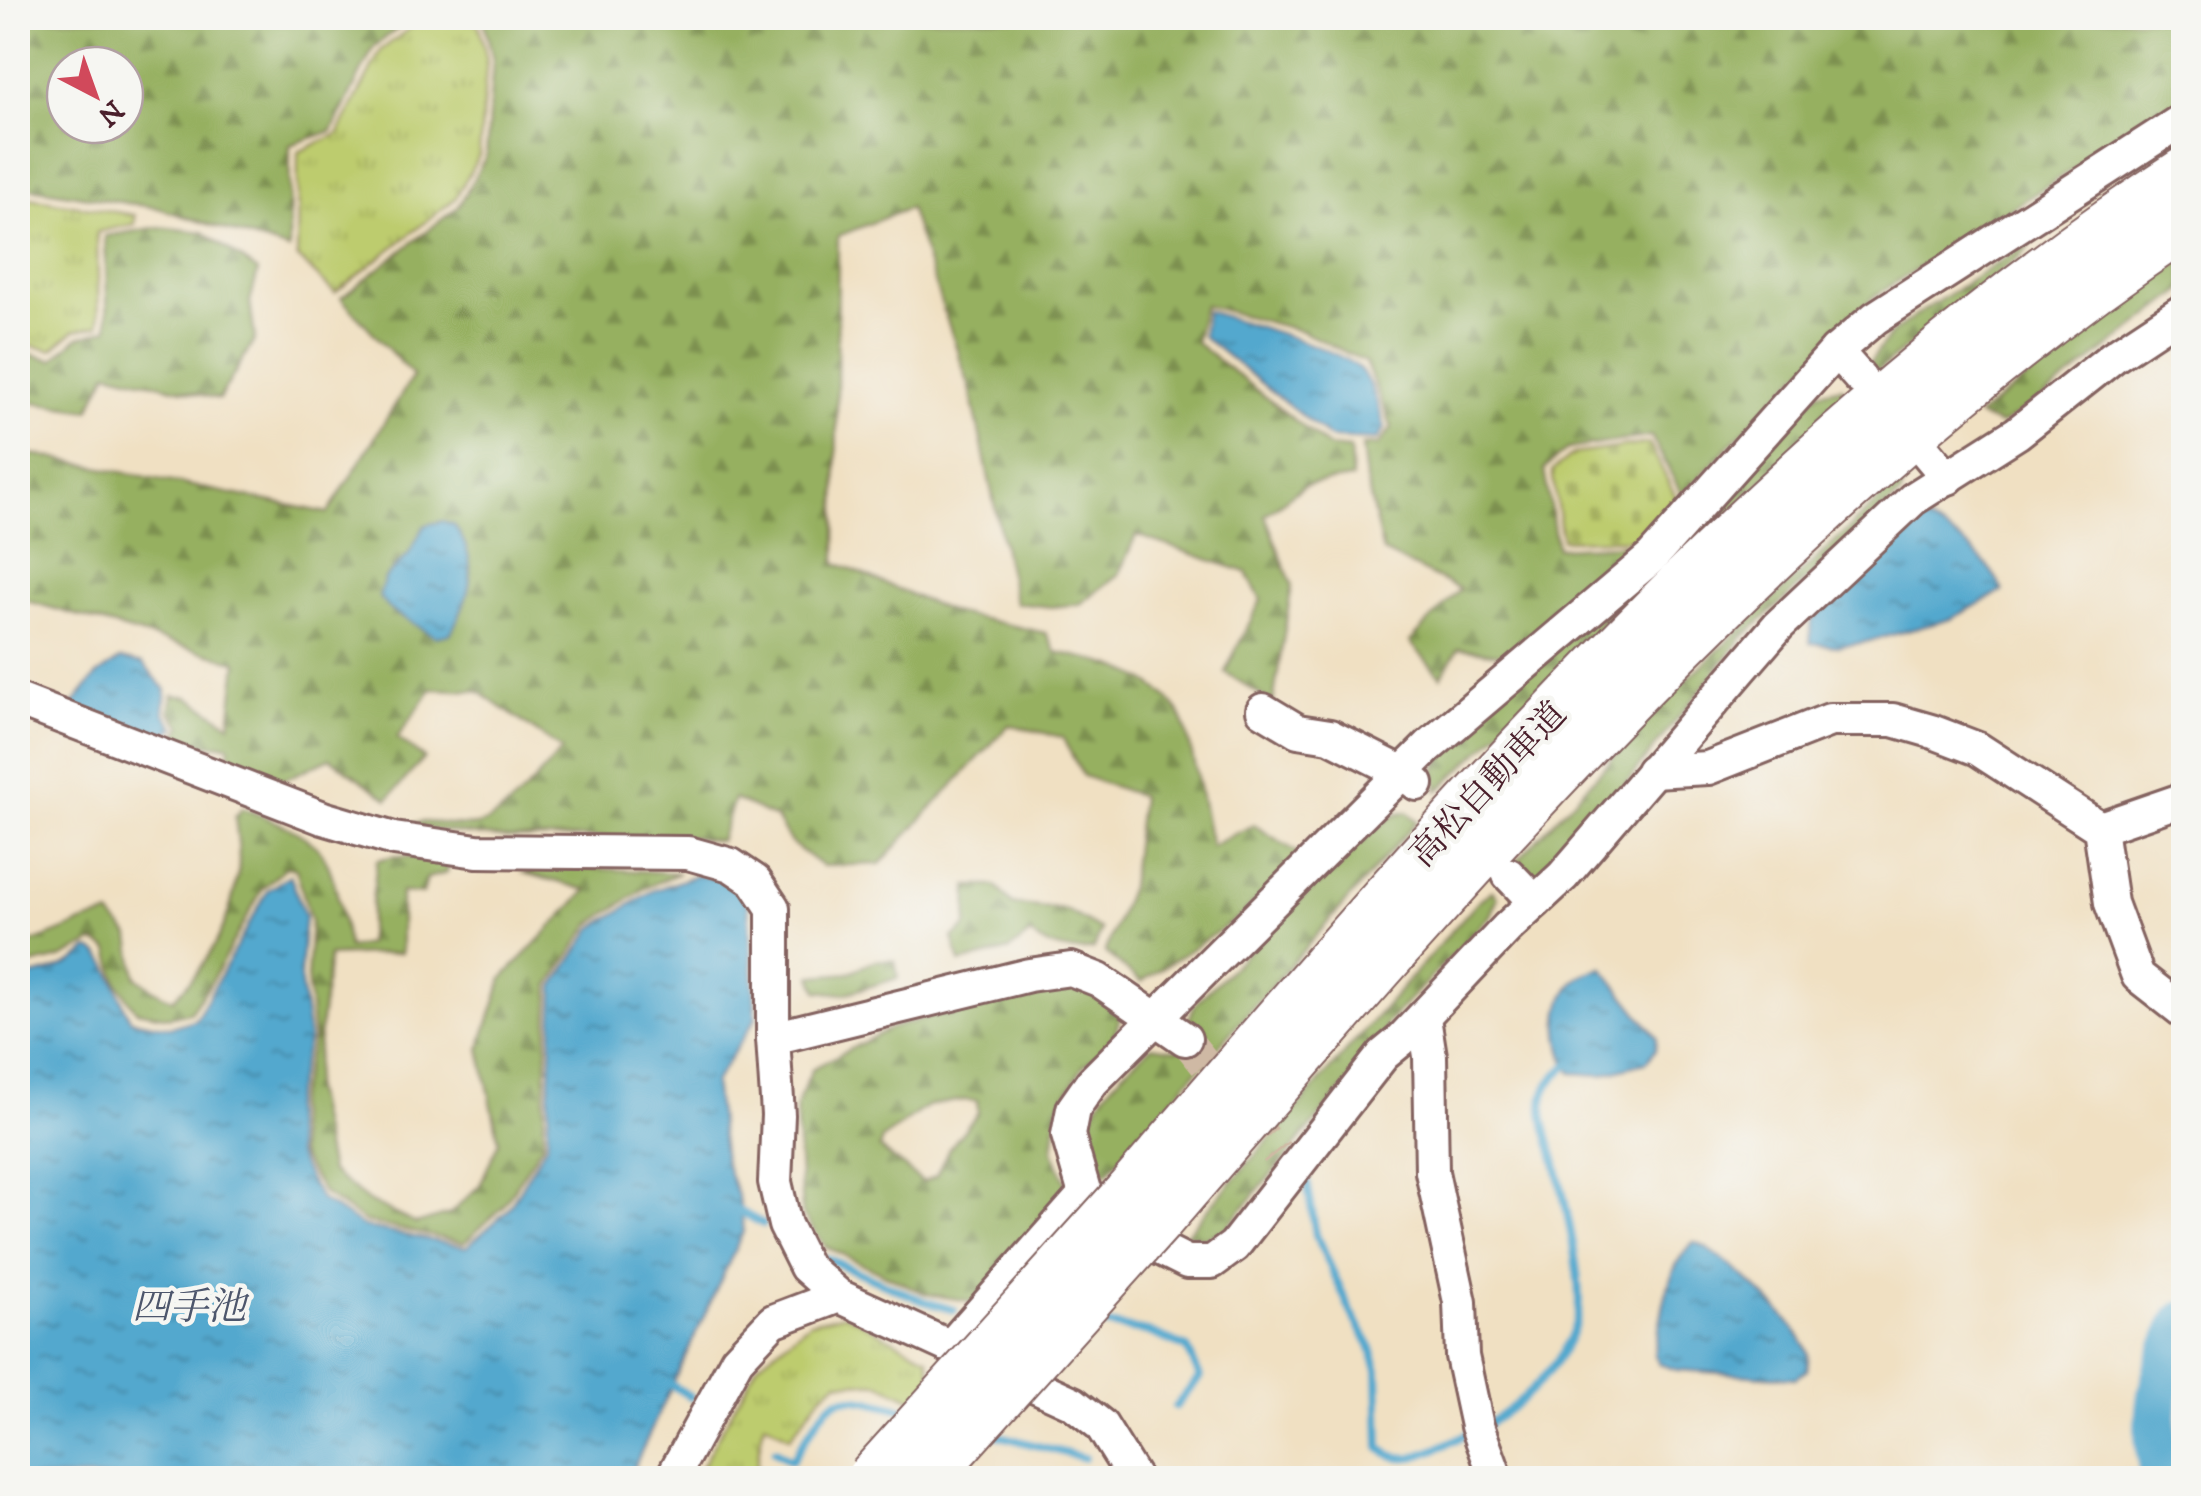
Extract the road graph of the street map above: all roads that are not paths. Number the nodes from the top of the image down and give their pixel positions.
1 (2184, 118) edge
2 (2184, 172) edge
3 (2184, 226) edge
4 (2184, 310) edge
5 (1836, 351) junction
6 (1860, 378) dead end
7 (18, 700) edge
8 (1262, 710) dead end
9 (1652, 771) junction
10 (1410, 778) junction
11 (2184, 799) edge
12 (2100, 828) junction
13 (1509, 874) dead end
14 (1535, 902) junction
15 (2184, 1012) edge
16 (1424, 1018) junction
17 (1156, 1021) junction
18 (773, 1038) junction
19 (1185, 1040) tunnel mouth
20 (1124, 1203) junction
21 (838, 1296) junction
22 (950, 1347) junction
23 (672, 1478) edge
24 (871, 1478) edge
25 (927, 1478) edge
26 (1134, 1478) edge
27 (1496, 1478) edge

1 - 5 street
2 - 20 highway, 高松自動車道
3 - 20 highway, 高松自動車道
4 - 9 street
5 - 6 street
5 - 10 street
7 - 18 street
8 - 10 street
9 - 12 street
9 - 14 street
10 - 17 street
11 - 12 street
12 - 15 street
13 - 14 street
14 - 16 street
16 - 20 street
16 - 27 street
17 - 18 street
17 - 19 street
17 - 20 street
18 - 21 street
20 - 22 street
20 - 24 highway, 高松自動車道, bridge
20 - 25 highway, 高松自動車道, bridge
21 - 22 street
21 - 23 street
22 - 26 street

